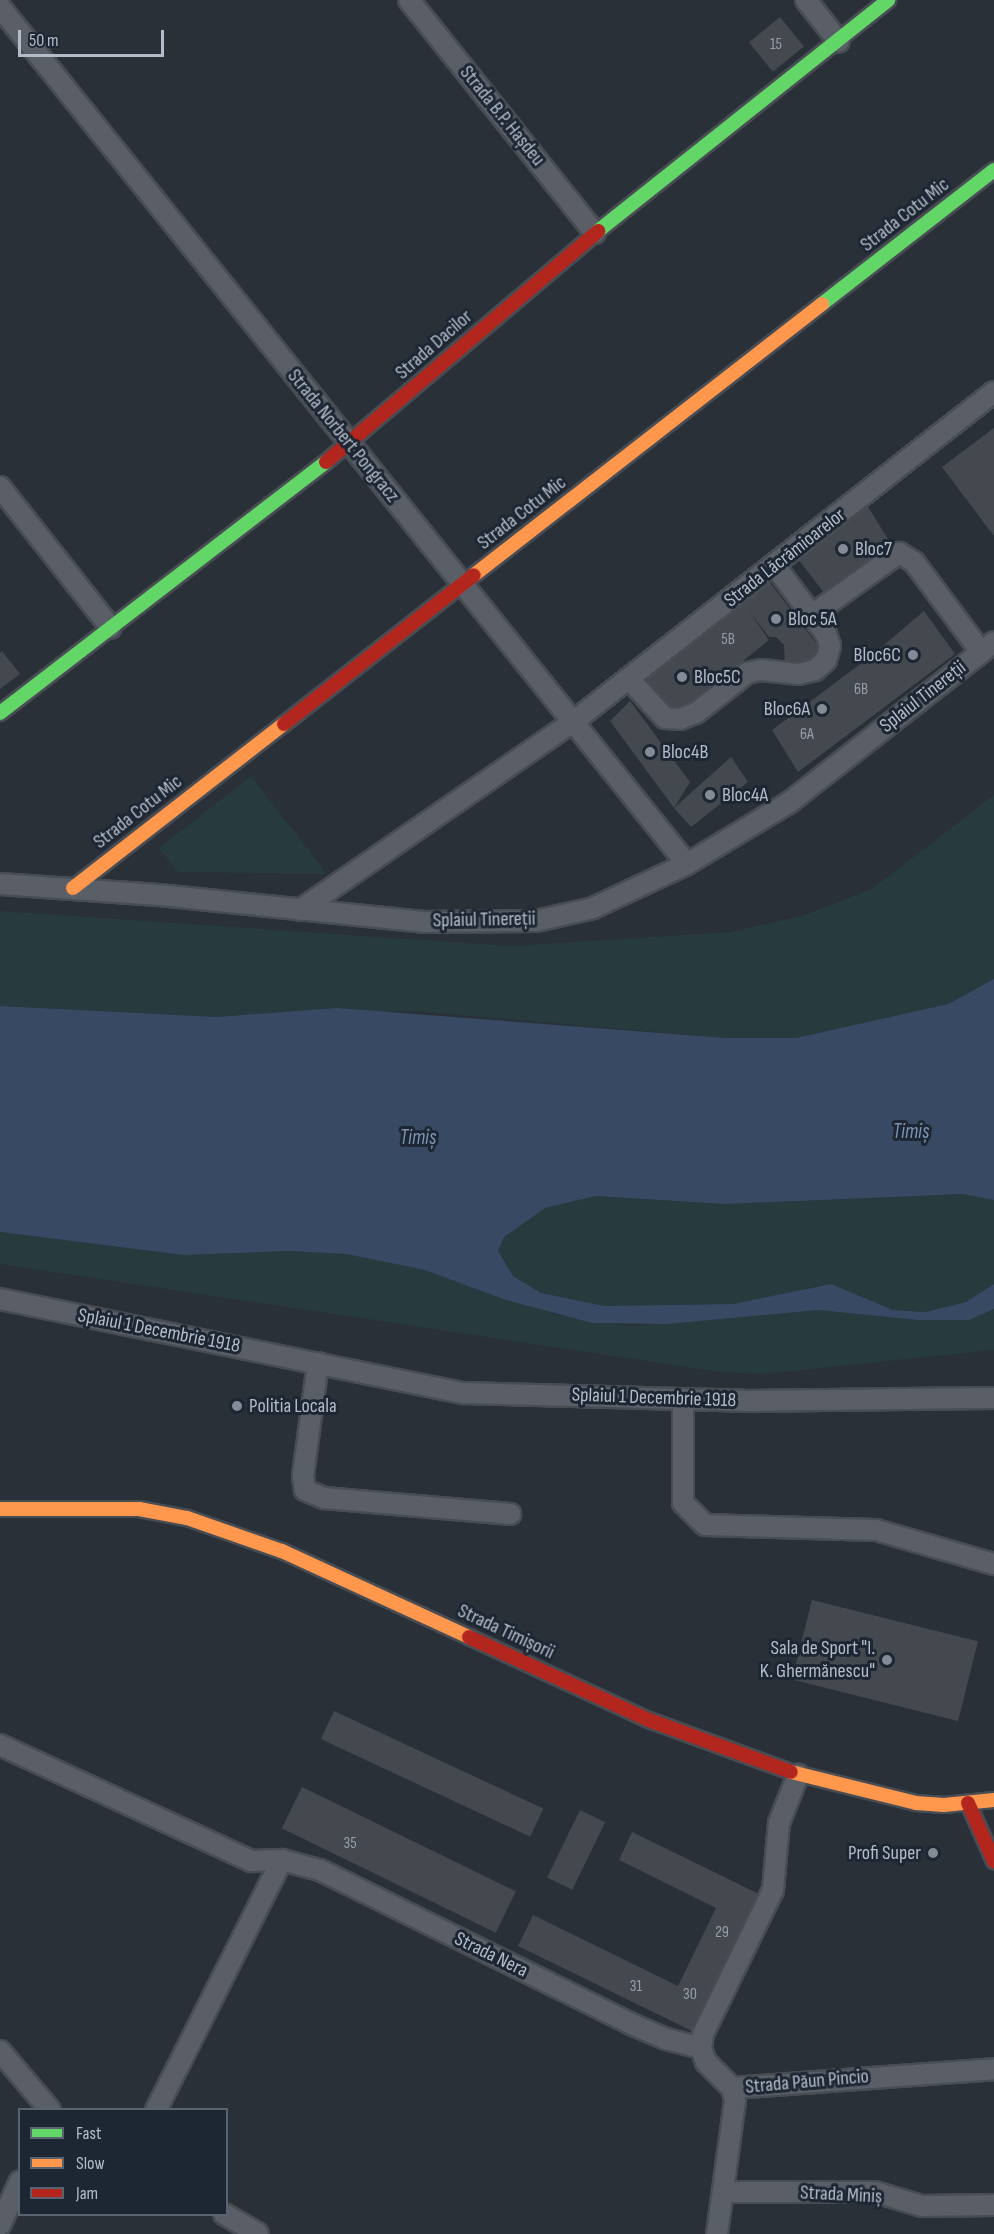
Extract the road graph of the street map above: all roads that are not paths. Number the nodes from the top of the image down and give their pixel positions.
1 (409, 0) edge
2 (806, 0) edge
3 (888, 0) edge
4 (0, 7) edge
5 (839, 42) junction
6 (994, 170) edge
7 (595, 233) junction
8 (994, 392) edge
9 (349, 444) junction
10 (0, 487) edge
11 (775, 566) junction
12 (463, 584) junction
13 (812, 615) junction
14 (111, 628) junction
15 (988, 647) edge
16 (629, 680) junction
17 (0, 713) edge
18 (573, 722) junction
19 (687, 864) junction
20 (0, 883) edge
21 (73, 888) junction
22 (300, 910) junction
23 (0, 1299) edge
24 (318, 1363) junction
25 (994, 1398) edge
26 (683, 1399) junction
27 (0, 1509) edge
28 (510, 1514) dead end
29 (994, 1564) edge
30 (0, 1744) edge
31 (798, 1775) junction
32 (994, 1800) edge
33 (968, 1803) junction
34 (282, 1860) junction
35 (994, 1861) edge
36 (701, 2048) junction
37 (0, 2050) edge
38 (994, 2069) edge
39 (732, 2088) junction
40 (49, 2108) edge
41 (157, 2108) edge
42 (18, 2185) edge
43 (723, 2192) junction
44 (994, 2205) edge
45 (227, 2216) edge
46 (0, 2225) edge
47 (258, 2234) edge
48 (717, 2234) edge

1 - 7 street, Strada B.P. Hașdeu
2 - 5 street
3 - 5 street, Strada Dacilor
4 - 9 street, Strada Norbert Pongracz
5 - 7 street, Strada Dacilor
6 - 12 street, Strada Cotu Mic
7 - 9 street, Strada Dacilor
8 - 11 street, Strada Lăcrămioarelor
9 - 12 street, Strada Norbert Pongracz
9 - 14 street, Strada Dacilor
10 - 14 street
11 - 13 street
11 - 16 street, Strada Lăcrămioarelor
12 - 18 street, Strada Norbert Pongracz
12 - 21 street, Strada Cotu Mic
13 - 15 street
13 - 16 street
14 - 17 street, Strada Dacilor
15 - 19 street, Splaiul Tinereții
16 - 18 street, Strada Lăcrămioarelor
18 - 19 street, Strada Norbert Pongracz
18 - 22 street, Strada Lăcrămioarelor
19 - 22 street, Splaiul Tinereții
20 - 21 street, Splaiul Tinereții
21 - 22 street, Splaiul Tinereții
23 - 24 street, Splaiul 1 Decembrie 1918
24 - 26 street, Splaiul 1 Decembrie 1918
24 - 28 street
25 - 26 street, Splaiul 1 Decembrie 1918
26 - 29 street
27 - 31 street, Strada Timișorii
30 - 34 street, Strada Nera
31 - 33 street, Strada Timișorii
31 - 36 street
32 - 33 street, Strada Timișorii
33 - 35 street
34 - 36 street, Strada Nera
34 - 41 street
36 - 39 street
37 - 40 street
38 - 39 street, Strada Păun Pincio
39 - 43 street, Strada Păun Pincio
42 - 46 street
43 - 44 street, Strada Miniș
43 - 48 street, Strada Păun Pincio
45 - 47 street

